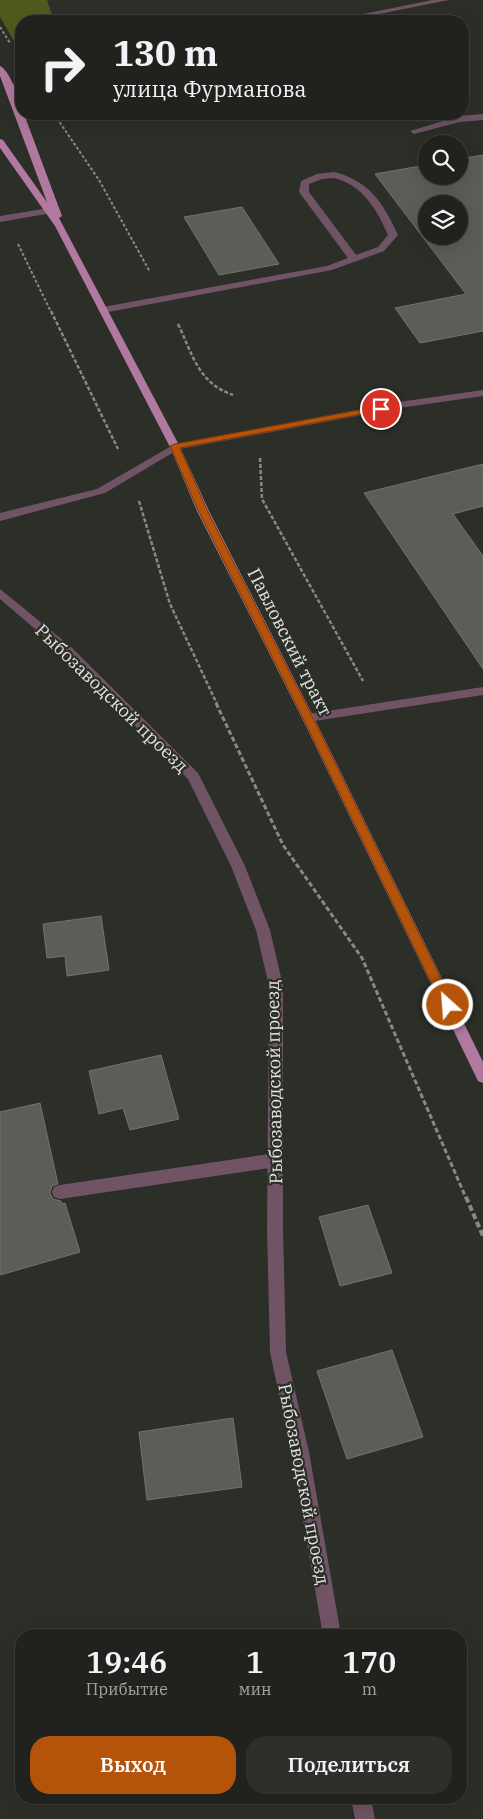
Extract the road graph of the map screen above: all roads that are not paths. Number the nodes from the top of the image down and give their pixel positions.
1 (445, 0) edge
2 (365, 15) edge
3 (0, 68) edge
4 (15, 86) edge
5 (10, 87) junction
6 (15, 100) edge
7 (483, 117) edge
8 (469, 118) edge
9 (22, 120) edge
10 (456, 120) edge
11 (414, 131) dead end
12 (0, 142) edge
13 (49, 211) junction
14 (3, 218) edge
15 (60, 226) junction
16 (354, 259) junction
17 (103, 310) junction
18 (483, 393) edge
19 (175, 446) junction
20 (0, 517) edge
21 (0, 593) edge
22 (483, 691) edge
23 (308, 718) junction
24 (483, 1076) edge
25 (276, 1160) junction
26 (60, 1192) dead end
27 (331, 1629) edge
28 (362, 1804) edge
29 (365, 1819) edge

1 - 2 street
3 - 5 main road, Павловский тракт
4 - 5 street
5 - 6 main road, Павловский тракт
7 - 8 street
9 - 15 main road, Павловский тракт
10 - 11 street
12 - 13 main road, Павловский тракт
13 - 14 street
13 - 15 main road, Павловский тракт
15 - 17 main road, Павловский тракт
16 - 16 street
16 - 17 street
17 - 19 main road, Павловский тракт
18 - 19 street
19 - 20 street
19 - 23 main road, Павловский тракт
21 - 25 street, Рыбозаводской проезд
22 - 23 street
23 - 24 main road, Павловский тракт
25 - 26 street
25 - 27 street, Рыбозаводской проезд
28 - 29 street

